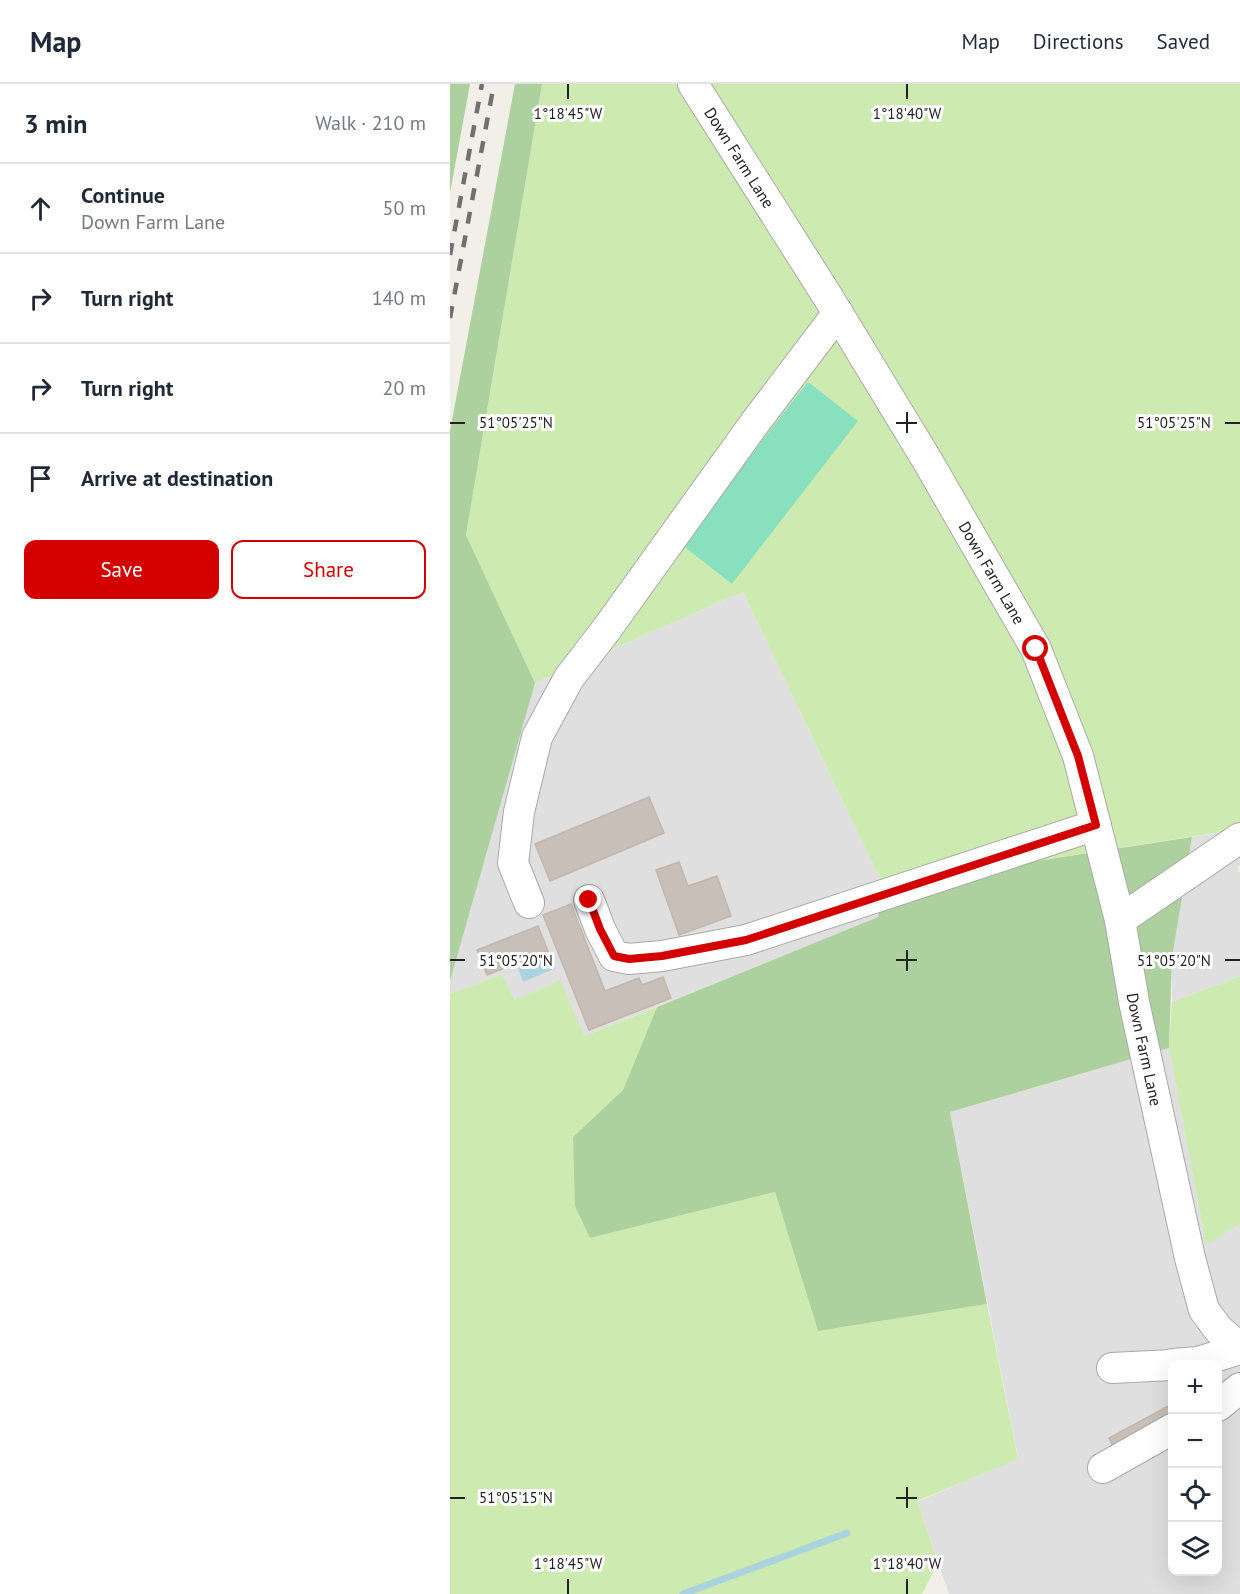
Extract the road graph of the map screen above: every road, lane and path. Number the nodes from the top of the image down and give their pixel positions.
1 (693, 84) edge
2 (838, 313) junction
3 (1096, 825) junction
4 (1240, 838) edge
5 (589, 900) dead end
6 (529, 903) dead end
7 (1120, 920) junction
8 (1240, 1348) edge
9 (1204, 1360) edge
10 (1168, 1365) edge
11 (1112, 1368) dead end
12 (1240, 1388) edge
13 (1222, 1403) edge
14 (1168, 1433) edge
15 (1103, 1468) dead end

1 - 2 street, Down Farm Lane
2 - 3 street, Down Farm Lane
2 - 6 street
3 - 5 street
3 - 7 street, Down Farm Lane
4 - 7 street
7 - 8 street, Down Farm Lane
8 - 9 street
10 - 11 street
12 - 13 street
14 - 15 street

